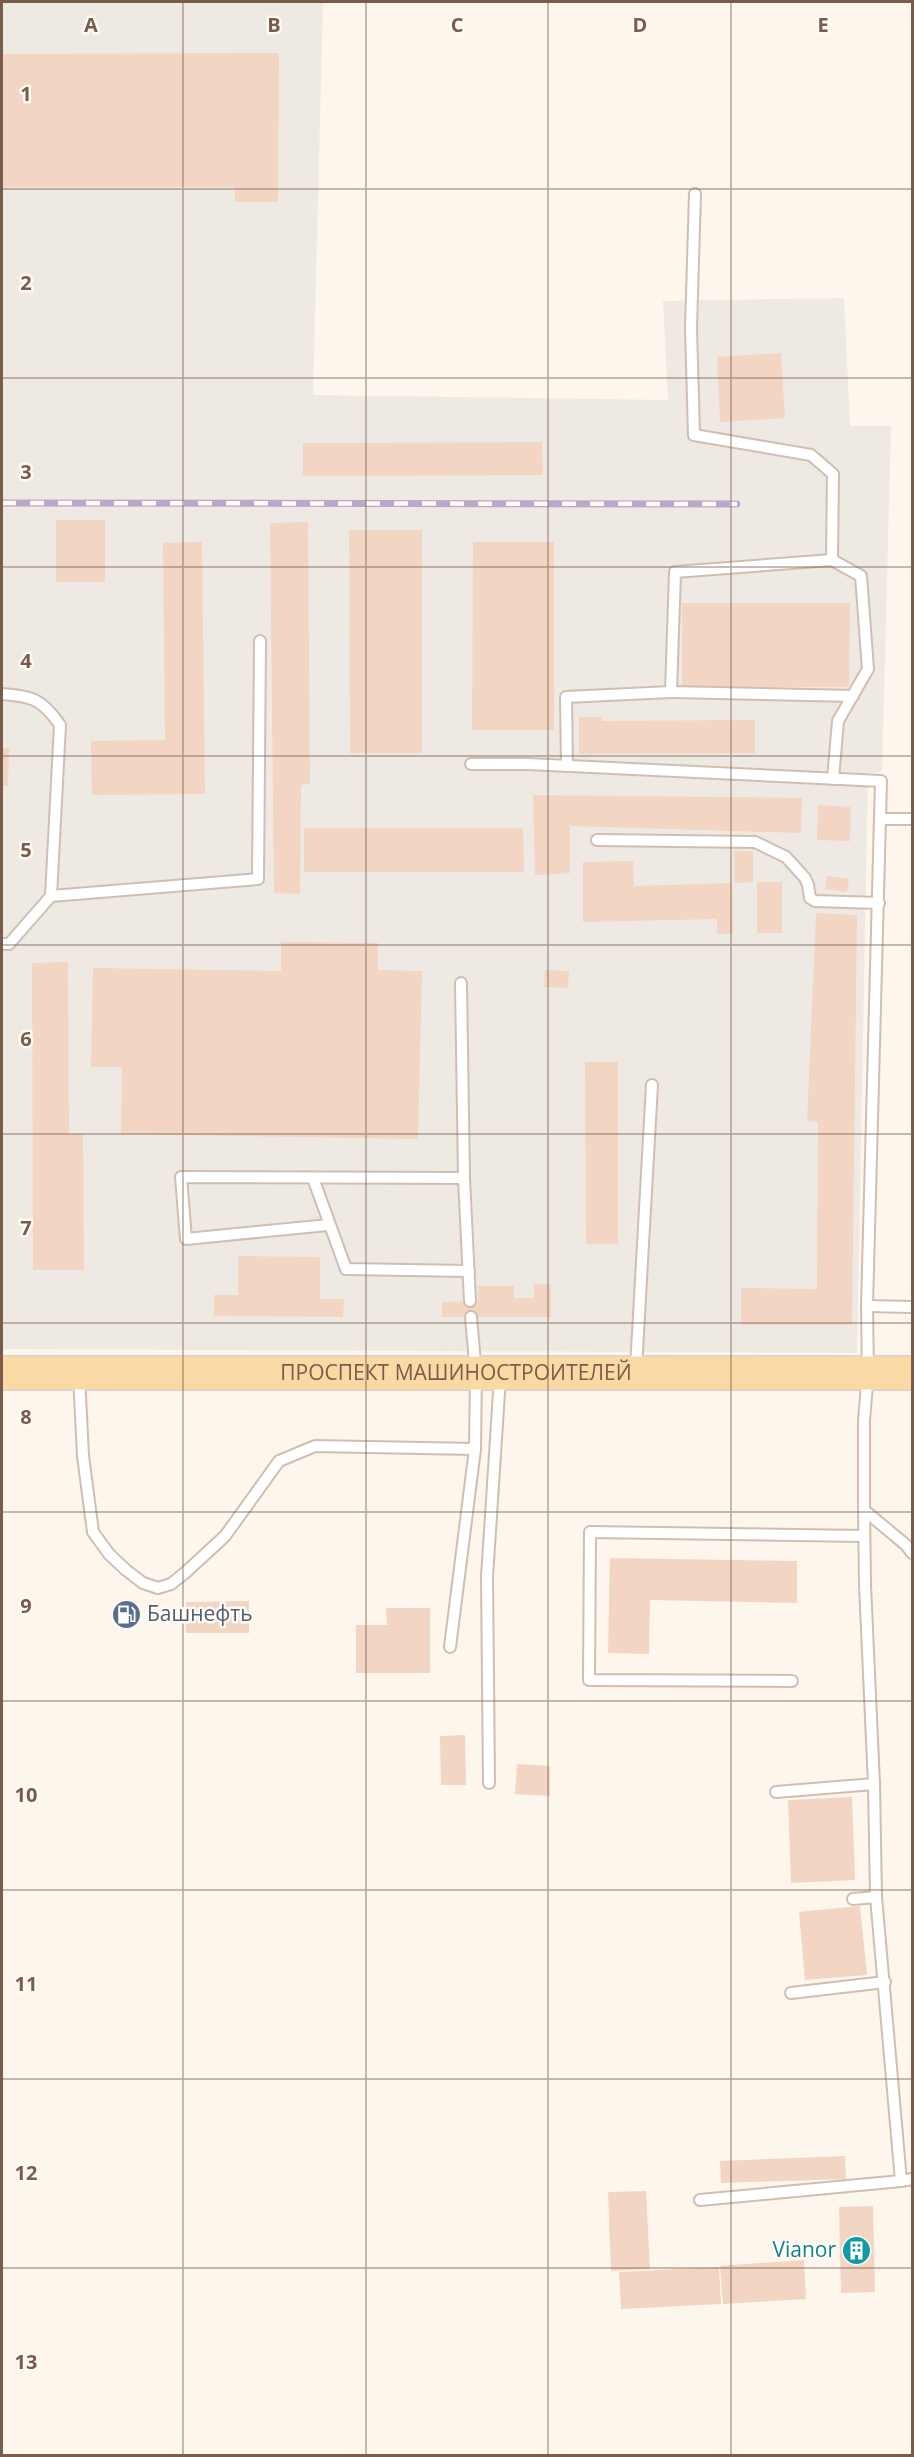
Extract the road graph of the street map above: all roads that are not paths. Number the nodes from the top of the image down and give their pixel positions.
1 (695, 194) dead end
2 (831, 560) junction
3 (260, 641) dead end
4 (672, 692) junction
5 (2, 694) edge
6 (853, 696) junction
7 (471, 764) dead end
8 (567, 766) junction
9 (833, 779) junction
10 (880, 819) junction
11 (912, 819) edge
12 (597, 840) dead end
13 (51, 896) junction
14 (879, 903) junction
15 (2, 944) edge
16 (460, 983) dead end
17 (652, 1085) dead end
18 (313, 1178) junction
19 (464, 1178) junction
20 (328, 1225) junction
21 (469, 1271) junction
22 (470, 1301) dead end
23 (867, 1306) junction
24 (912, 1307) edge
25 (471, 1317) dead end
26 (79, 1372) junction
27 (635, 1372) junction
28 (2, 1373) edge
29 (868, 1373) junction
30 (912, 1373) edge
31 (488, 1374) junction
32 (475, 1449) junction
33 (864, 1510) junction
34 (864, 1536) junction
35 (912, 1553) edge
36 (450, 1647) dead end
37 (792, 1681) dead end
38 (489, 1783) dead end
39 (874, 1784) junction
40 (776, 1792) dead end
41 (876, 1897) junction
42 (853, 1899) dead end
43 (885, 1982) junction
44 (792, 1993) dead end
45 (912, 2179) edge
46 (901, 2181) junction
47 (700, 2200) dead end

1 - 2 lane
2 - 4 lane
2 - 6 lane
3 - 13 lane
4 - 6 lane
4 - 8 lane
5 - 13 lane
6 - 9 lane
7 - 8 lane
8 - 9 lane
9 - 10 lane
10 - 11 lane
10 - 14 lane
12 - 14 lane
13 - 15 lane
14 - 23 lane
16 - 19 lane
17 - 27 lane
18 - 19 lane
18 - 20 lane
18 - 20 lane
19 - 21 lane
20 - 21 lane
21 - 22 lane
23 - 24 lane
23 - 29 lane
25 - 31 lane
26 - 28 main road, ПРОСПЕКТ МАШИНОСТРОИТЕЛЕЙ
26 - 31 main road, ПРОСПЕКТ МАШИНОСТРОИТЕЛЕЙ
26 - 32 lane
27 - 29 main road, ПРОСПЕКТ МАШИНОСТРОИТЕЛЕЙ
27 - 31 main road, ПРОСПЕКТ МАШИНОСТРОИТЕЛЕЙ
29 - 30 main road, ПРОСПЕКТ МАШИНОСТРОИТЕЛЕЙ
29 - 33 lane
31 - 32 lane
31 - 38 lane
32 - 36 lane
33 - 34 lane
33 - 35 lane
34 - 37 lane
34 - 39 lane
39 - 40 lane
39 - 41 lane
41 - 42 lane
41 - 43 lane
43 - 44 lane
43 - 46 lane
45 - 46 lane
46 - 47 lane

